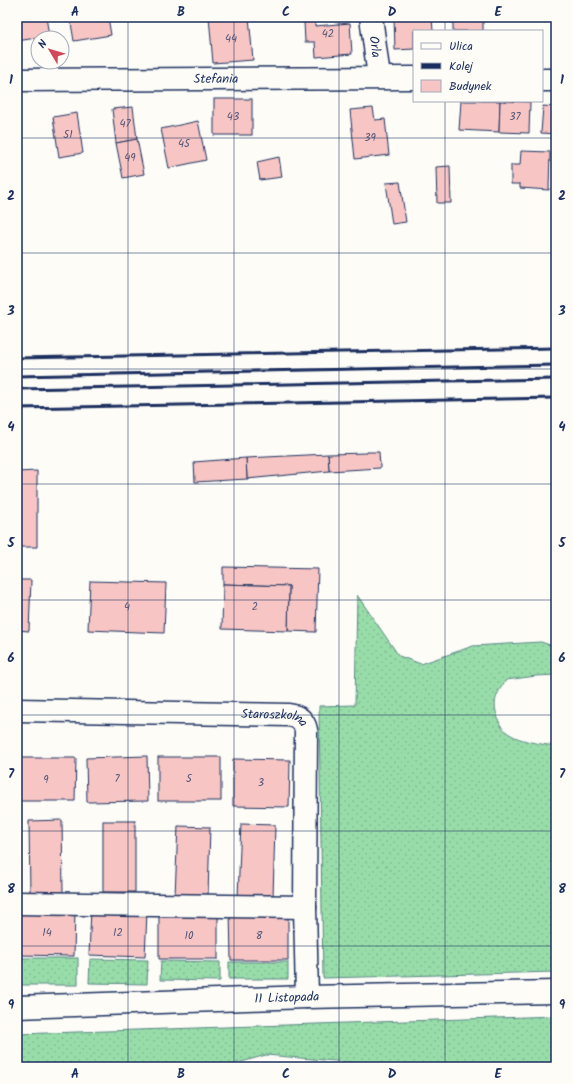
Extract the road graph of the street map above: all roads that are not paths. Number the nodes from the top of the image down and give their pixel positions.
1 (370, 17) edge
2 (379, 77) junction
3 (413, 78) edge
4 (17, 80) edge
5 (543, 80) edge
6 (556, 80) edge
7 (17, 710) edge
8 (17, 903) edge
9 (306, 907) junction
10 (556, 992) edge
11 (308, 997) junction
12 (17, 1007) edge

1 - 2 street, Orla
2 - 3 street, Stefania
2 - 4 street, Stefania
5 - 6 street
7 - 9 street, Staroszkolna
8 - 9 street
9 - 11 street, Staroszkolna
10 - 11 street, 11 Listopada
11 - 12 street, 11 Listopada

